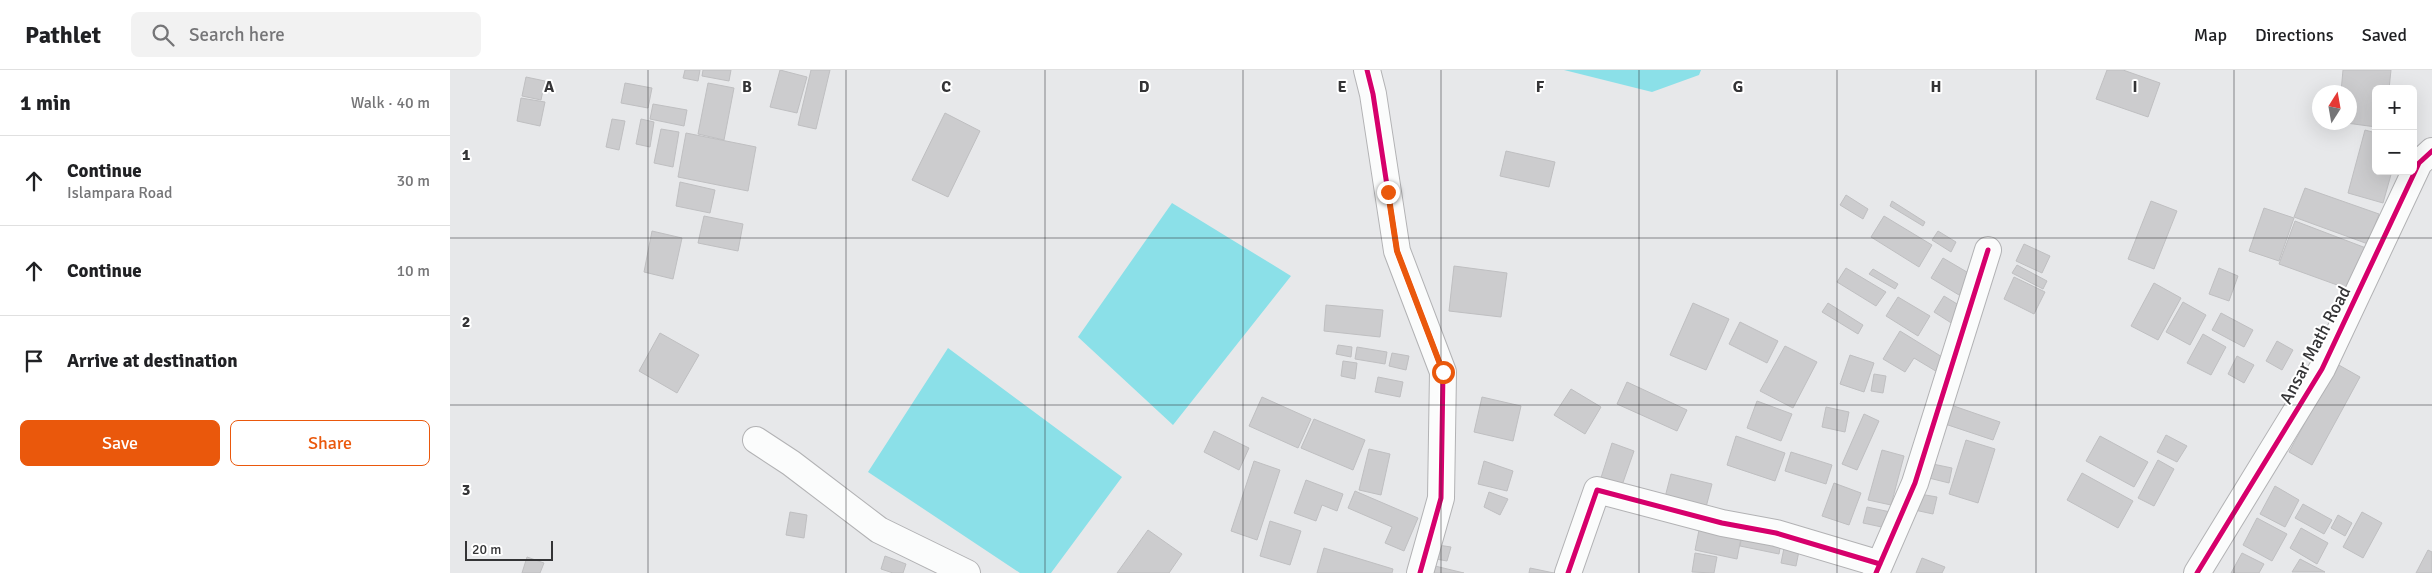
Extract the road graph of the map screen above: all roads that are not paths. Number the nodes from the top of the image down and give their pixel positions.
1 (1367, 70) edge
2 (2432, 151) edge
3 (1988, 250) dead end
4 (756, 440) dead end
5 (1878, 569) edge
6 (967, 573) edge
7 (1420, 573) edge
8 (1568, 573) edge
9 (2198, 573) edge

1 - 7 street
2 - 9 street, Ansar Math Road
3 - 5 street
4 - 6 street
5 - 8 street

